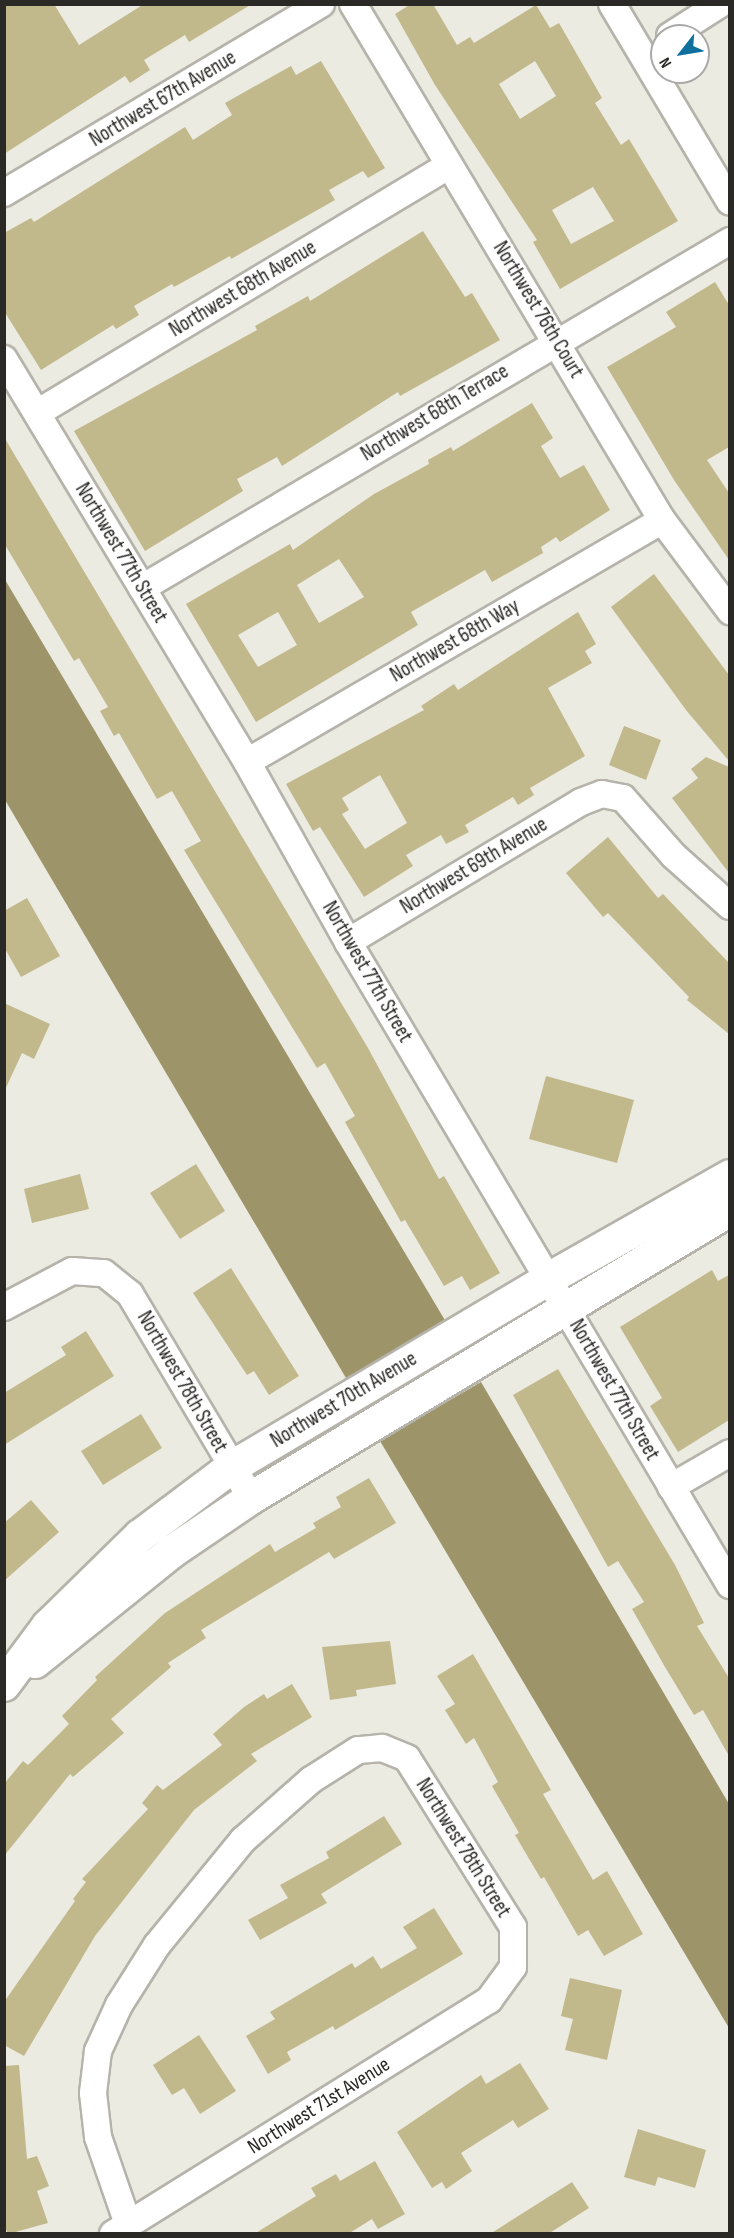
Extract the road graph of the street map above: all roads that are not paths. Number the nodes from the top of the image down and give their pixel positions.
1 (321, 4) edge
2 (353, 4) edge
3 (612, 4) edge
4 (720, 4) edge
5 (689, 24) edge
6 (650, 45) edge
7 (670, 84) edge
8 (449, 165) junction
9 (4, 193) edge
10 (729, 202) edge
11 (729, 241) edge
12 (557, 340) junction
13 (4, 358) edge
14 (37, 413) junction
15 (662, 520) junction
16 (142, 588) junction
17 (729, 611) edge
18 (247, 762) junction
19 (729, 906) edge
20 (348, 942) junction
21 (729, 1176) edge
22 (729, 1210) edge
23 (550, 1278) junction
24 (4, 1307) edge
25 (565, 1307) junction
26 (729, 1453) edge
27 (232, 1467) junction
28 (671, 1487) junction
29 (251, 1498) junction
30 (729, 1585) edge
31 (5, 1684) edge
32 (513, 1967) joint
33 (120, 2229) edge

1 - 9 street, Northwest 67th Avenue
2 - 8 street, Northwest 76th Court
3 - 6 street
4 - 5 street
7 - 10 street
8 - 12 street, Northwest 76th Court
8 - 14 street, Northwest 68th Avenue
11 - 12 street, Northwest 68th Terrace
12 - 15 street, Northwest 76th Court
12 - 16 street, Northwest 68th Terrace
13 - 14 street, Northwest 77th Street
14 - 16 street, Northwest 77th Street
15 - 17 street, Northwest 76th Court
15 - 18 street, Northwest 68th Way
16 - 18 street, Northwest 77th Street
18 - 20 street, Northwest 77th Street
19 - 20 street, Northwest 69th Avenue
20 - 23 street, Northwest 77th Street
21 - 23 street, Northwest 70th Avenue
22 - 25 street, Northwest 70th Avenue
23 - 25 street, Northwest 77th Street
23 - 27 street, Northwest 70th Avenue
24 - 27 street, Northwest 78th Street
25 - 28 street, Northwest 77th Street
25 - 29 street, Northwest 70th Avenue
26 - 28 street
27 - 29 street, Northwest 78th Street
27 - 31 street, Northwest 70th Avenue
28 - 30 street, Northwest 77th Street
29 - 31 street, Northwest 70th Avenue
32 - 33 street, Northwest 71st Avenue
32 - 33 street, Northwest 78th Street

